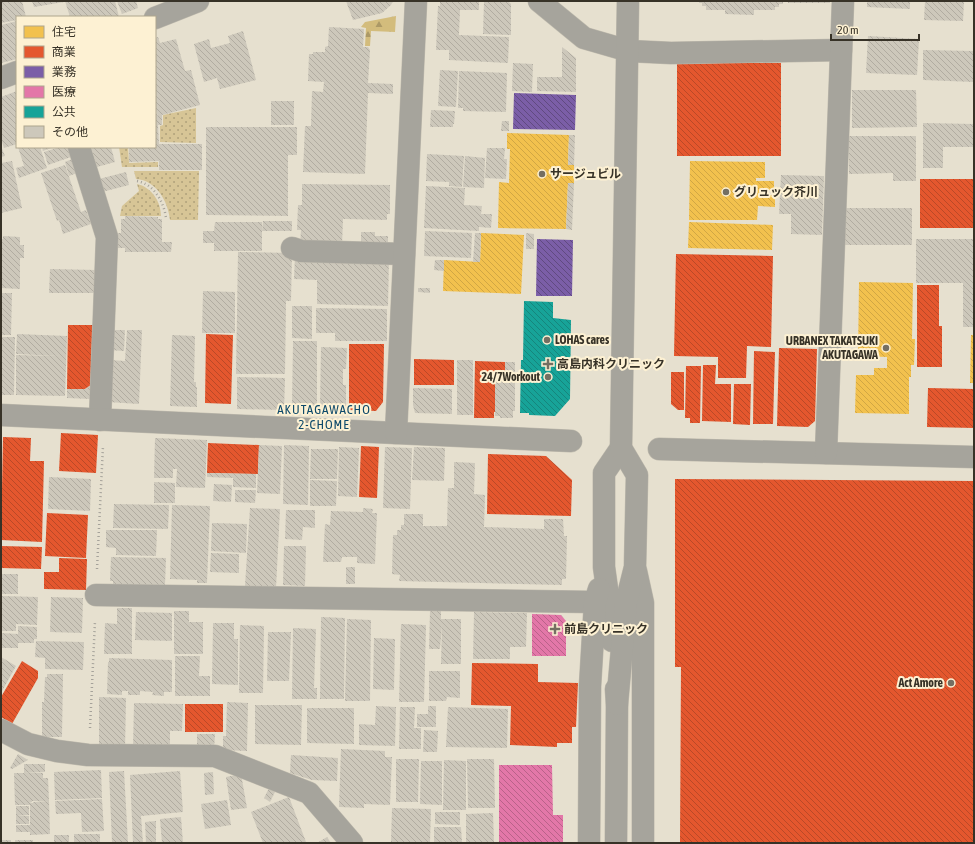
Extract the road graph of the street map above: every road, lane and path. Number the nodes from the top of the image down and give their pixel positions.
1 (198, 1) edge
2 (416, 1) edge
3 (539, 1) edge
4 (628, 1) edge
5 (843, 1) edge
6 (156, 18) edge
7 (841, 50) junction
8 (629, 51) junction
9 (16, 72) edge
10 (1, 78) edge
11 (78, 148) edge
12 (137, 181) dead end
13 (166, 218) dead end
14 (292, 248) dead end
15 (404, 254) junction
16 (1, 416) edge
17 (100, 420) junction
18 (396, 433) junction
19 (571, 441) dead end
20 (621, 448) junction
21 (660, 449) dead end
22 (826, 453) junction
23 (974, 457) edge
24 (604, 567) junction
25 (635, 567) junction
26 (96, 595) dead end
27 (595, 602) junction
28 (617, 704) junction
29 (1, 730) edge
30 (643, 838) edge
31 (352, 843) edge
32 (589, 843) edge
33 (616, 843) edge

1 - 6 street
2 - 15 street
3 - 8 street
4 - 8 street
5 - 7 street
7 - 8 street
7 - 22 street
8 - 20 street
9 - 10 street
11 - 17 street
12 - 13 path
14 - 15 street
15 - 18 street
16 - 17 street
17 - 18 street
18 - 19 street
20 - 24 street
20 - 25 street
21 - 22 street
22 - 23 street
24 - 27 street
24 - 28 street
25 - 28 street
25 - 30 street
26 - 27 street
27 - 32 street
28 - 33 street
29 - 31 street

